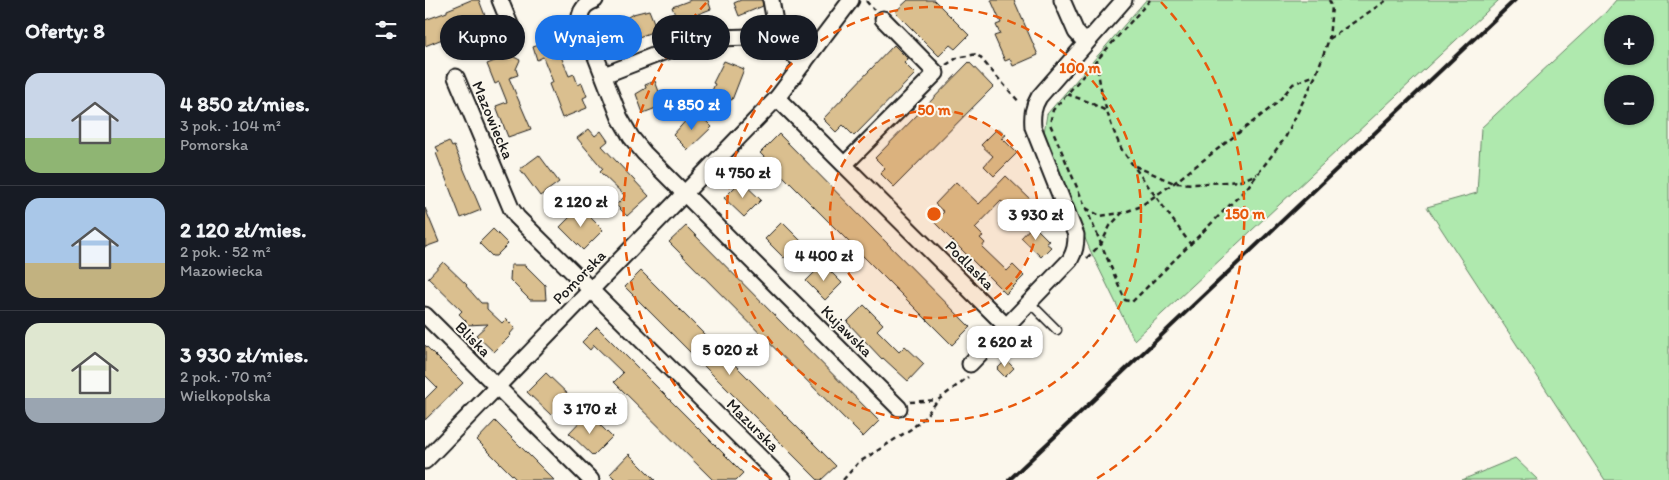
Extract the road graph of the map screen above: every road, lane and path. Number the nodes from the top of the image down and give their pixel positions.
1 (499, 0) edge
2 (595, 0) edge
3 (771, 0) edge
4 (851, 0) edge
5 (1062, 0) edge
6 (1124, 0) edge
7 (1149, 0) edge
8 (1329, 0) edge
9 (1387, 0) edge
10 (506, 15) edge
11 (774, 15) edge
12 (883, 19) dead end
13 (740, 37) edge
14 (1329, 39) junction
15 (1086, 43) junction
16 (801, 60) edge
17 (1097, 60) junction
18 (805, 63) junction
19 (936, 73) junction
20 (604, 75) junction
21 (1316, 75) junction
22 (457, 77) dead end
23 (1067, 94) junction
24 (777, 98) junction
25 (1023, 106) dead end
26 (1108, 112) junction
27 (845, 164) junction
28 (1133, 165) junction
29 (1258, 174) junction
30 (1174, 183) junction
31 (685, 194) junction
32 (1155, 196) junction
33 (1086, 208) junction
34 (1122, 213) junction
35 (1101, 244) junction
36 (1191, 245) junction
37 (1081, 264) dead end
38 (591, 290) junction
39 (1029, 302) junction
40 (425, 315) edge
41 (1007, 326) junction
42 (1057, 330) dead end
43 (969, 370) joint
44 (497, 387) junction
45 (938, 400) junction
46 (903, 405) joint
47 (425, 461) edge
48 (591, 480) edge
49 (783, 480) edge
50 (843, 480) edge

1 - 10 street
2 - 20 street, Kujawska
3 - 11 street
4 - 18 street, Pomorska
5 - 15 street
6 - 15 street
7 - 17 path
8 - 14 path
9 - 14 path
12 - 19 street
13 - 20 street
14 - 21 path
15 - 39 street
16 - 18 street
17 - 23 path
17 - 26 path
18 - 24 street, Pomorska
19 - 25 path
19 - 27 street
20 - 31 street, Kujawska
21 - 29 path
21 - 30 path
22 - 38 street, Mazowiecka
23 - 26 path
23 - 33 path
24 - 27 street, Podlaska
24 - 31 street, Pomorska
26 - 28 path
27 - 41 street, Podlaska
28 - 30 path
28 - 32 path
29 - 30 path
29 - 36 path
30 - 32 path
31 - 38 street, Pomorska
31 - 46 street, Kujawska
32 - 34 path
32 - 36 path
33 - 34 path
33 - 35 path
34 - 35 path
35 - 36 path
35 - 37 path
38 - 44 street, Pomorska
38 - 49 street, Mazurska
39 - 41 street
39 - 42 lane
40 - 44 street, Bliska
41 - 43 street
43 - 45 path
44 - 47 street, Pomorska
44 - 48 street, Bliska
45 - 46 path
45 - 50 path

